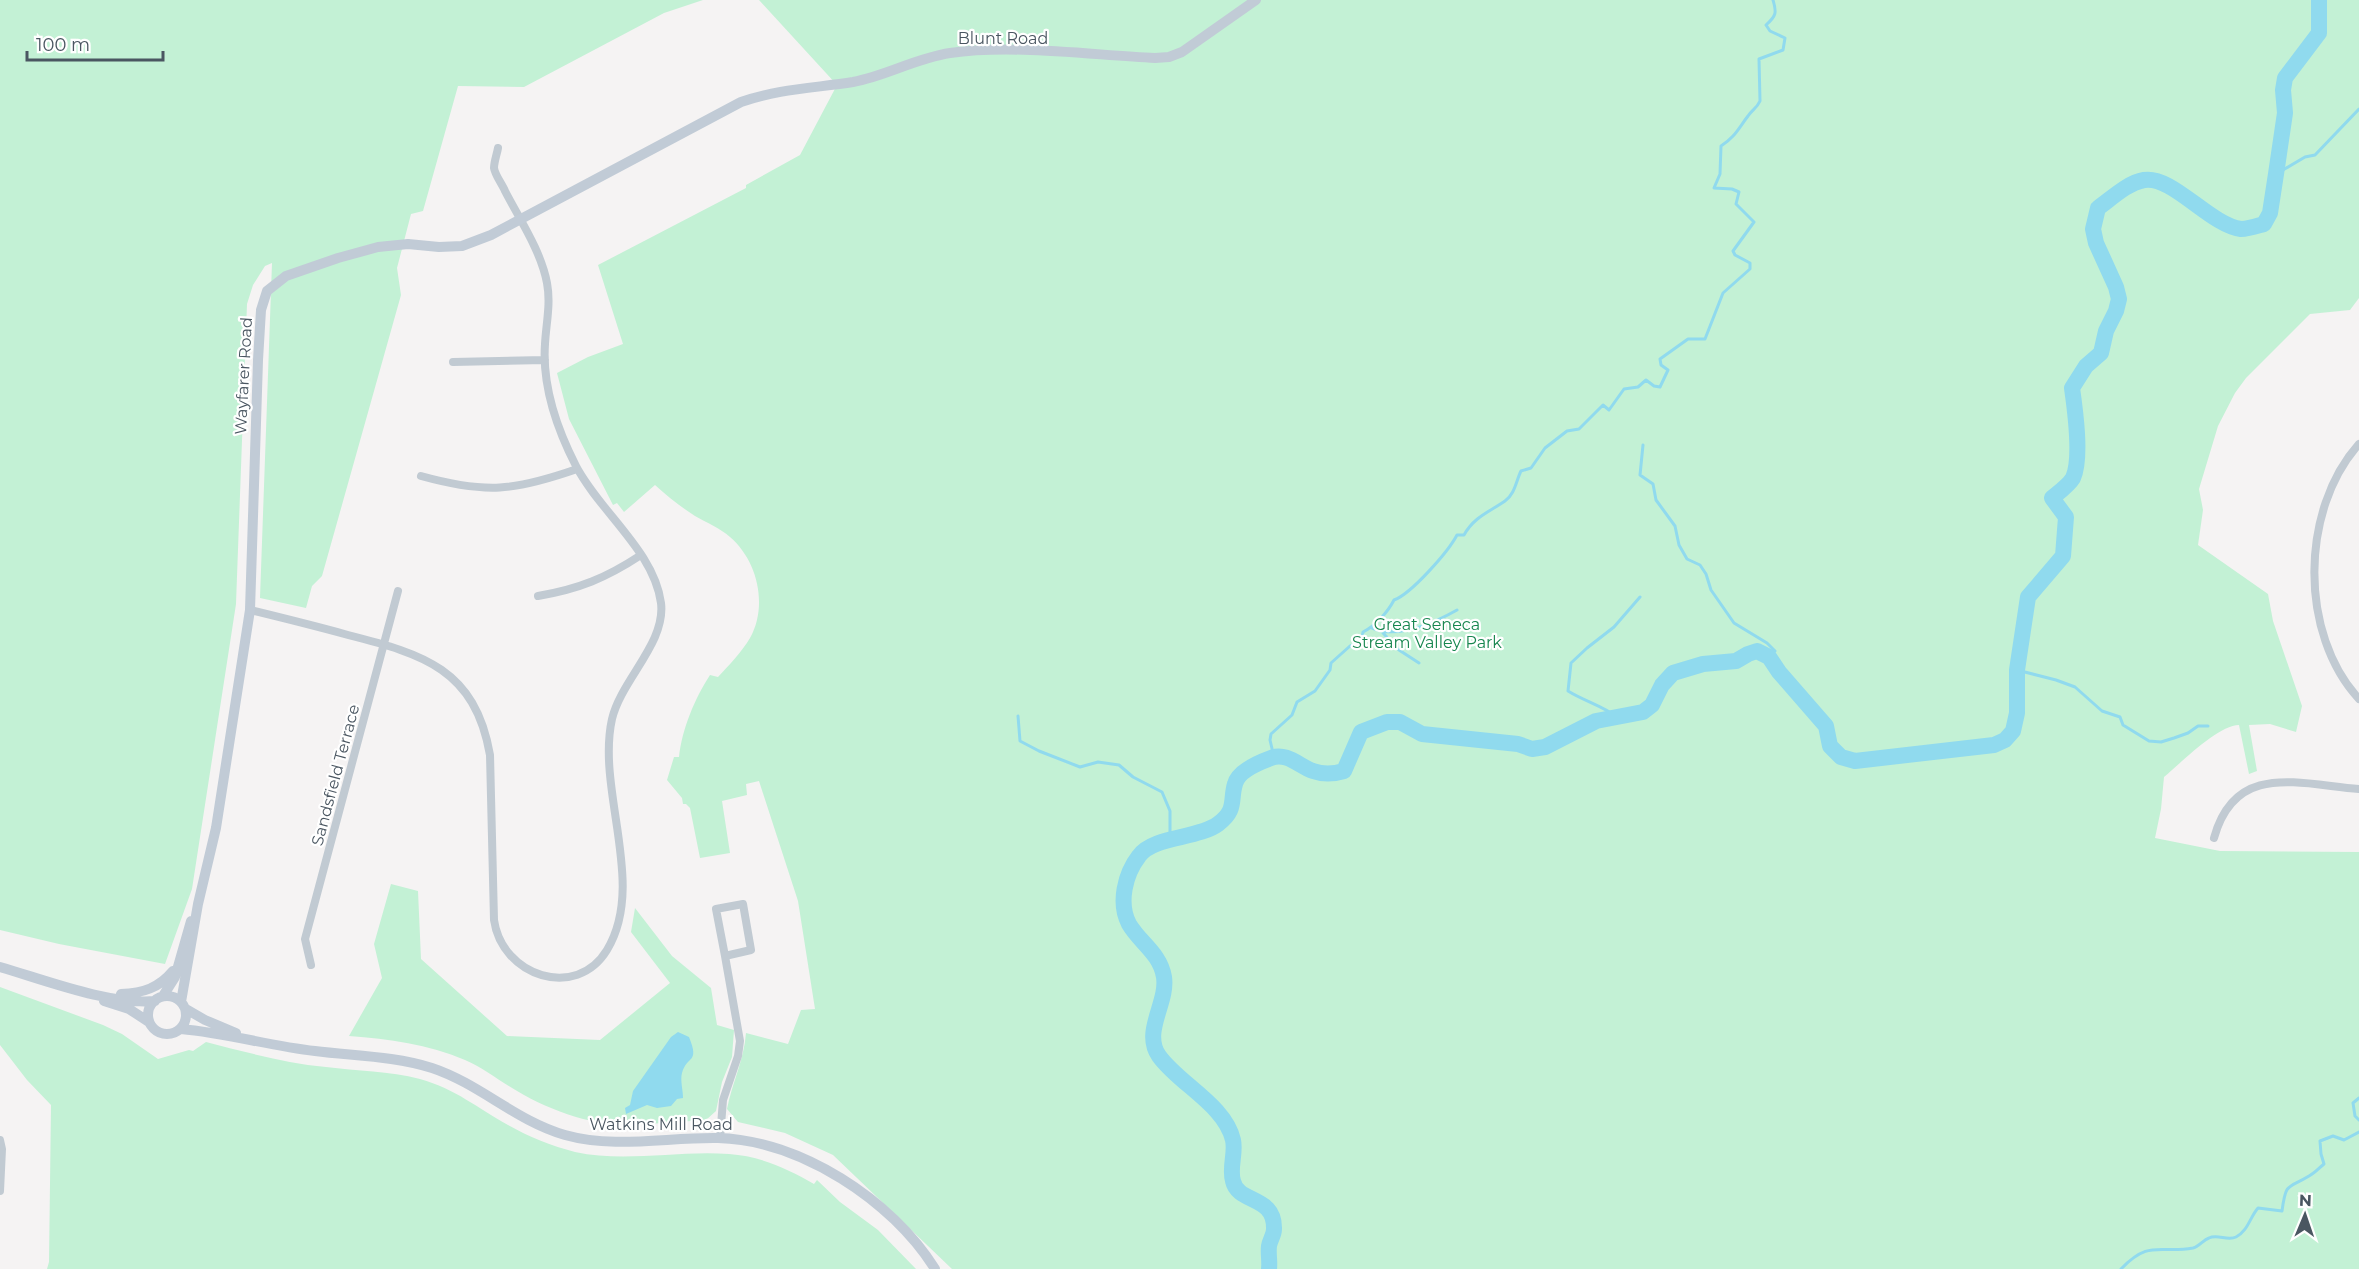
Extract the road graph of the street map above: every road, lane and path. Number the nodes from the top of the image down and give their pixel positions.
1 (1256, 0) edge
2 (708, 119) joint
3 (498, 148) dead end
4 (520, 220) junction
5 (545, 360) junction
6 (453, 362) dead end
7 (2359, 444) edge
8 (577, 469) junction
9 (421, 476) dead end
10 (641, 555) junction
11 (398, 591) dead end
12 (538, 596) dead end
13 (250, 610) junction
14 (384, 644) junction
15 (2359, 699) edge
16 (2359, 789) edge
17 (2214, 838) dead end
18 (198, 904) junction
19 (725, 956) junction
20 (311, 965) dead end
21 (176, 966) junction
22 (0, 967) edge
23 (91, 993) junction
24 (159, 998) junction
25 (184, 1005) junction
26 (149, 1022) junction
27 (181, 1029) junction
28 (252, 1039) junction
29 (720, 1138) junction
30 (0, 1140) edge
31 (0, 1180) edge
32 (0, 1191) edge
33 (935, 1269) edge

1 - 2 street, Blunt Road
2 - 4 street, Wayfarer Road
3 - 4 street
4 - 5 street
4 - 13 street, Wayfarer Road
5 - 6 street
5 - 8 street
7 - 15 street
8 - 9 street
8 - 10 street
10 - 12 street
10 - 14 street
11 - 14 street, Sandsfield Terrace
13 - 14 street
13 - 18 street, Wayfarer Road
14 - 20 street, Sandsfield Terrace
16 - 17 street
18 - 21 street, Wayfarer Road
18 - 25 street, Wayfarer Road
19 - 19 street
19 - 29 street
21 - 23 street
21 - 24 street, Wayfarer Road
22 - 23 street
23 - 24 street
23 - 26 street
24 - 25 street
24 - 26 street
25 - 27 street
25 - 28 street, Watkins Mill Road
26 - 27 street
27 - 28 street, Watkins Mill Road
28 - 29 street, Watkins Mill Road
29 - 33 street, Watkins Mill Road
30 - 31 street
31 - 32 street

